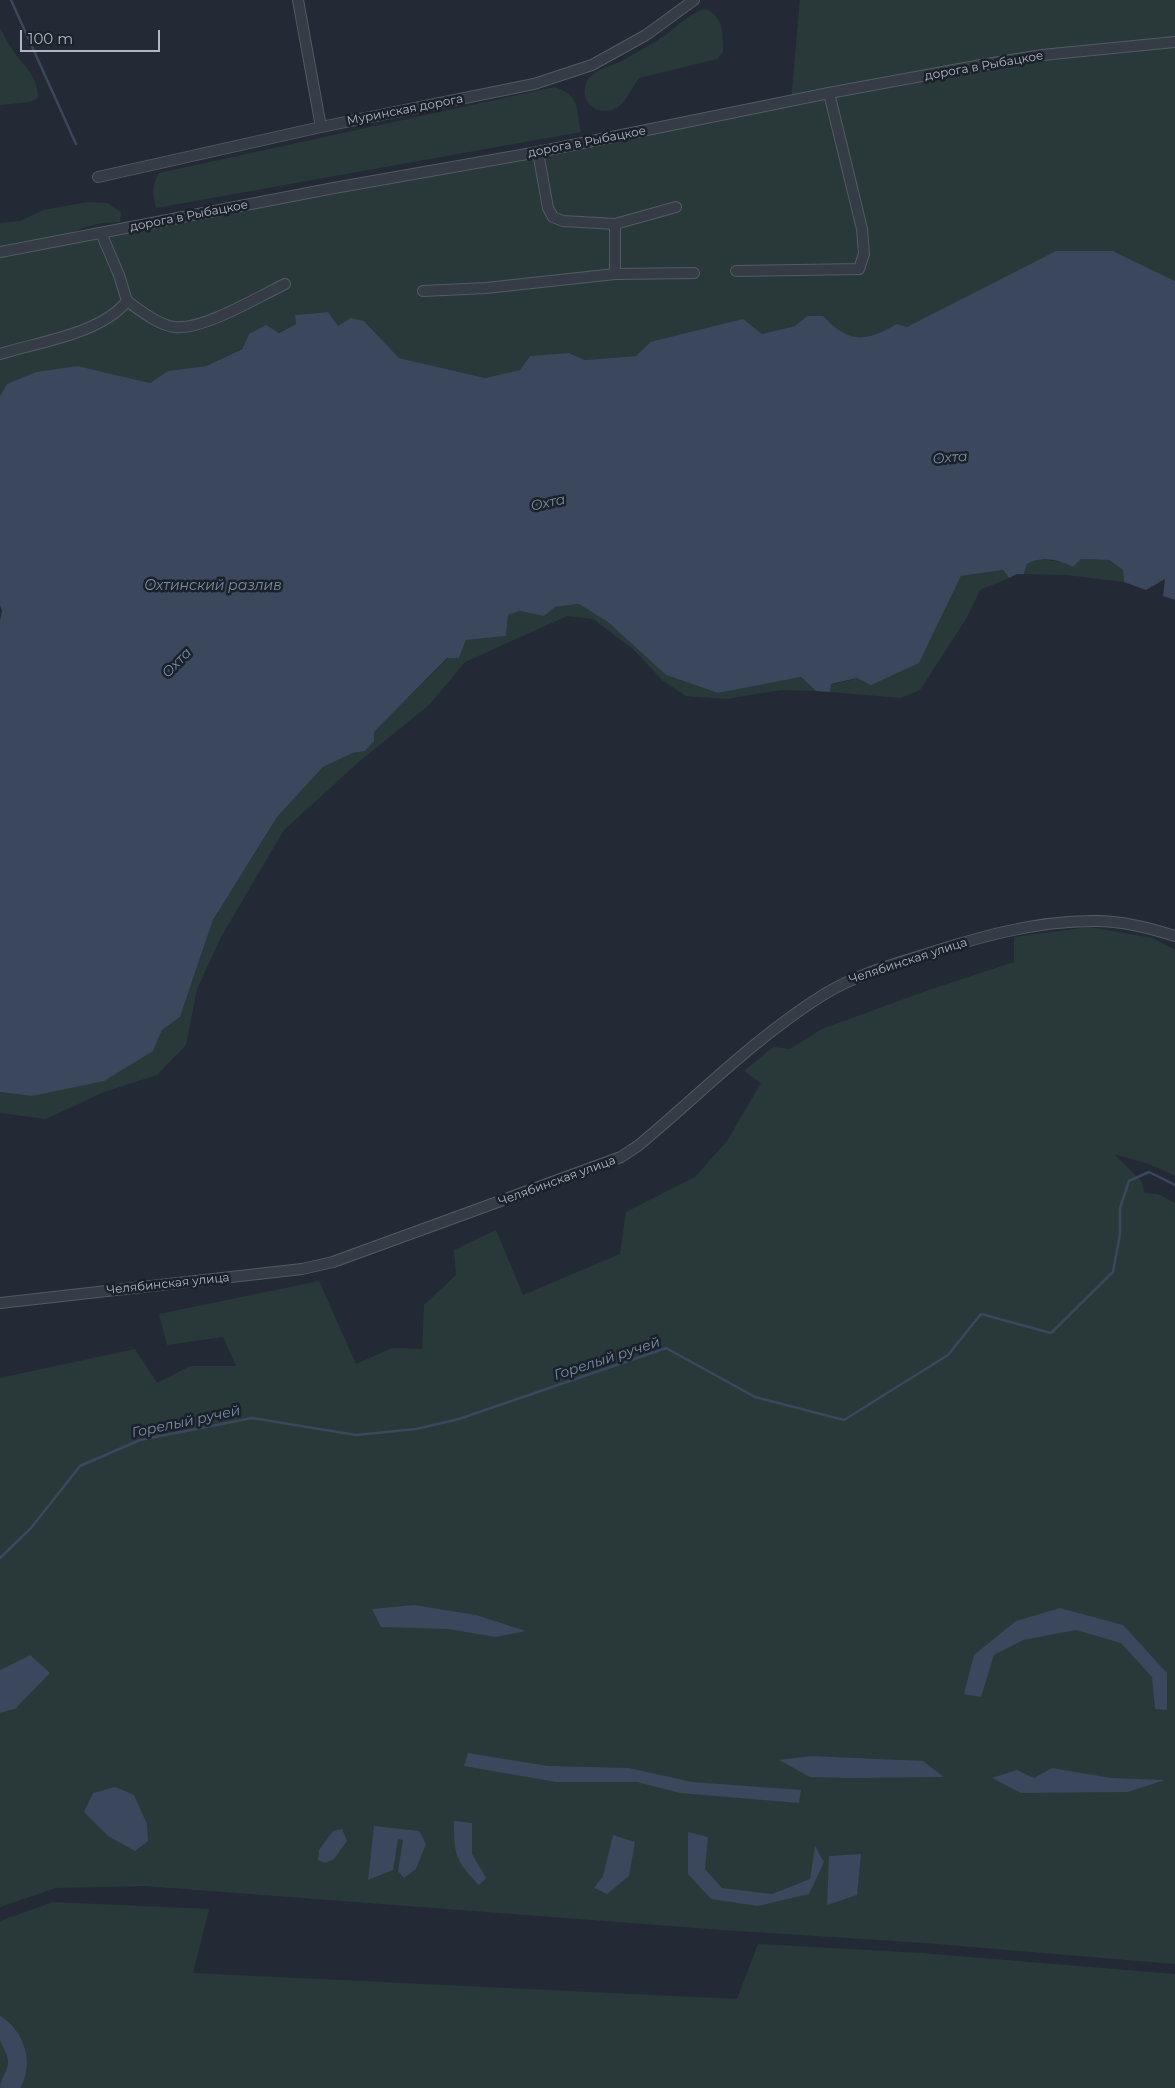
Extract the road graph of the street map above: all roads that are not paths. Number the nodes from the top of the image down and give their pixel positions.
1 (298, 0) edge
2 (694, 0) edge
3 (1175, 42) edge
4 (829, 93) junction
5 (321, 127) junction
6 (538, 152) junction
7 (98, 176) dead end
8 (676, 207) dead end
9 (615, 224) junction
10 (101, 233) junction
11 (0, 252) edge
12 (736, 271) dead end
13 (694, 273) dead end
14 (615, 274) junction
15 (285, 284) dead end
16 (423, 291) dead end
17 (127, 301) junction
18 (0, 354) edge
19 (1175, 936) edge
20 (0, 1303) edge

1 - 5 street
2 - 5 street, Муринская дорога
3 - 4 street, дорога в Рыбацкое
4 - 6 street, дорога в Рыбацкое
4 - 12 street
5 - 7 street, Муринская дорога
6 - 9 street
6 - 10 street, дорога в Рыбацкое
8 - 9 street
9 - 14 street
10 - 11 street, дорога в Рыбацкое
10 - 17 street
13 - 14 street
14 - 16 street
15 - 17 street
17 - 18 street
19 - 20 street, Челябинская улица

